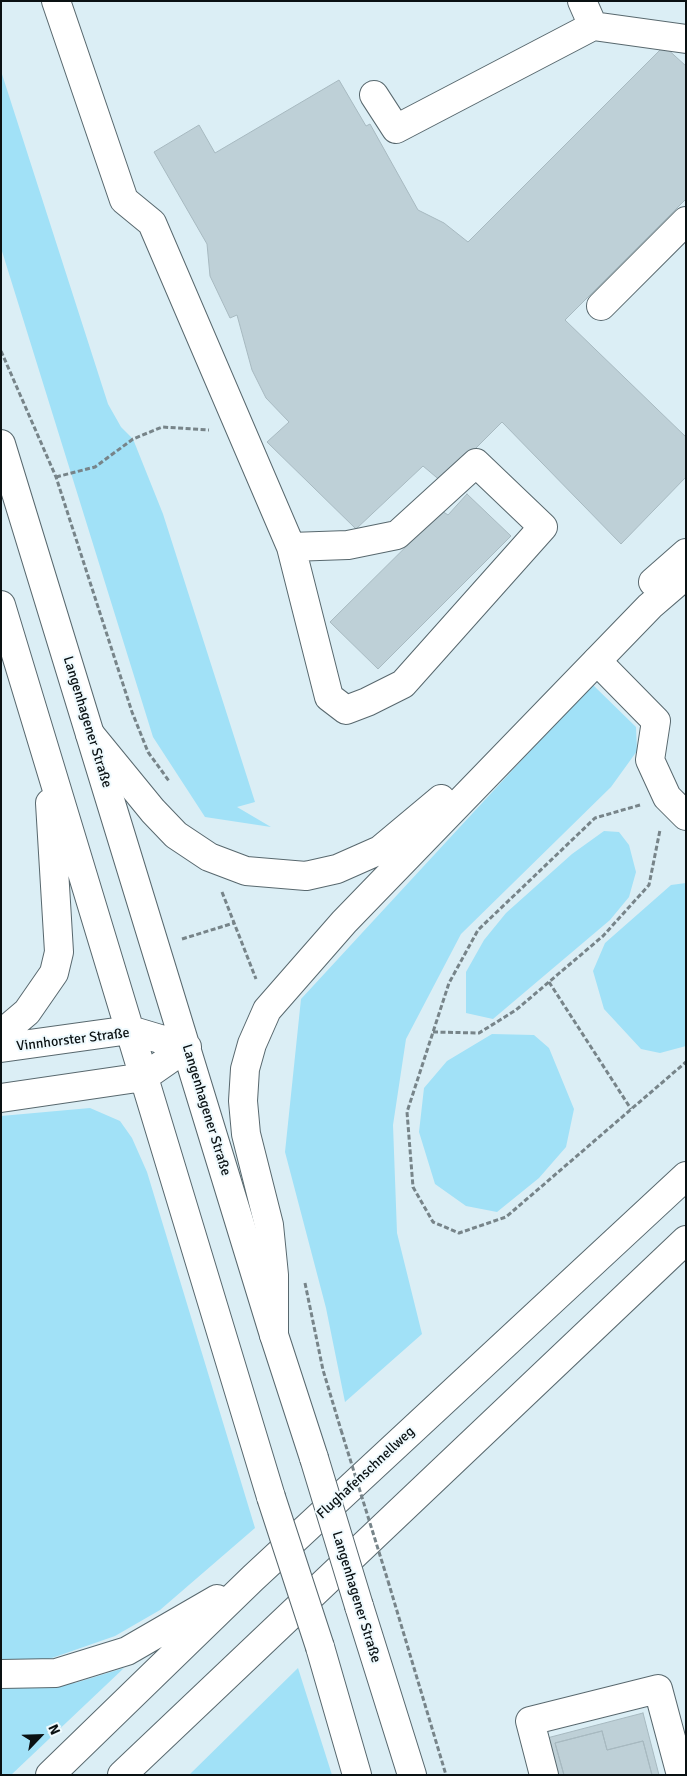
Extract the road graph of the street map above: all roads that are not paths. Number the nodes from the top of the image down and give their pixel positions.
1 (56, 1) edge
2 (582, 1) edge
3 (593, 26) junction
4 (686, 39) edge
5 (374, 96) dead end
6 (686, 222) edge
7 (600, 306) dead end
8 (1, 444) edge
9 (291, 547) junction
10 (686, 554) edge
11 (686, 575) edge
12 (1, 604) edge
13 (597, 660) junction
14 (90, 734) junction
15 (44, 740) junction
16 (686, 816) edge
17 (130, 1030) junction
18 (1, 1034) edge
19 (187, 1047) junction
20 (1, 1048) edge
21 (144, 1077) junction
22 (1, 1098) edge
23 (686, 1176) edge
24 (683, 1244) edge
25 (274, 1334) junction
26 (253, 1578) junction
27 (1, 1674) edge
28 (130, 1769) edge
29 (50, 1775) edge
30 (357, 1775) edge
31 (412, 1775) edge
32 (544, 1775) edge
33 (681, 1775) edge

1 - 9 main road
2 - 3 main road
3 - 4 main road
3 - 5 main road
6 - 7 main road
8 - 14 main road, Langenhagener Straße
9 - 9 main road
10 - 14 main road
11 - 13 main road
12 - 15 main road
13 - 16 main road
13 - 25 main road
14 - 19 main road, Langenhagener Straße
15 - 17 main road
15 - 18 main road
17 - 19 main road, Vinnhorster Straße
17 - 20 main road, Vinnhorster Straße
17 - 21 main road
19 - 21 main road
19 - 25 main road, Langenhagener Straße
21 - 22 main road
21 - 30 main road, bridge
23 - 26 main road, Flughafenschnellweg
24 - 28 main road
25 - 31 main road, Langenhagener Straße, bridge
26 - 27 main road
26 - 29 main road, Flughafenschnellweg
32 - 33 main road

